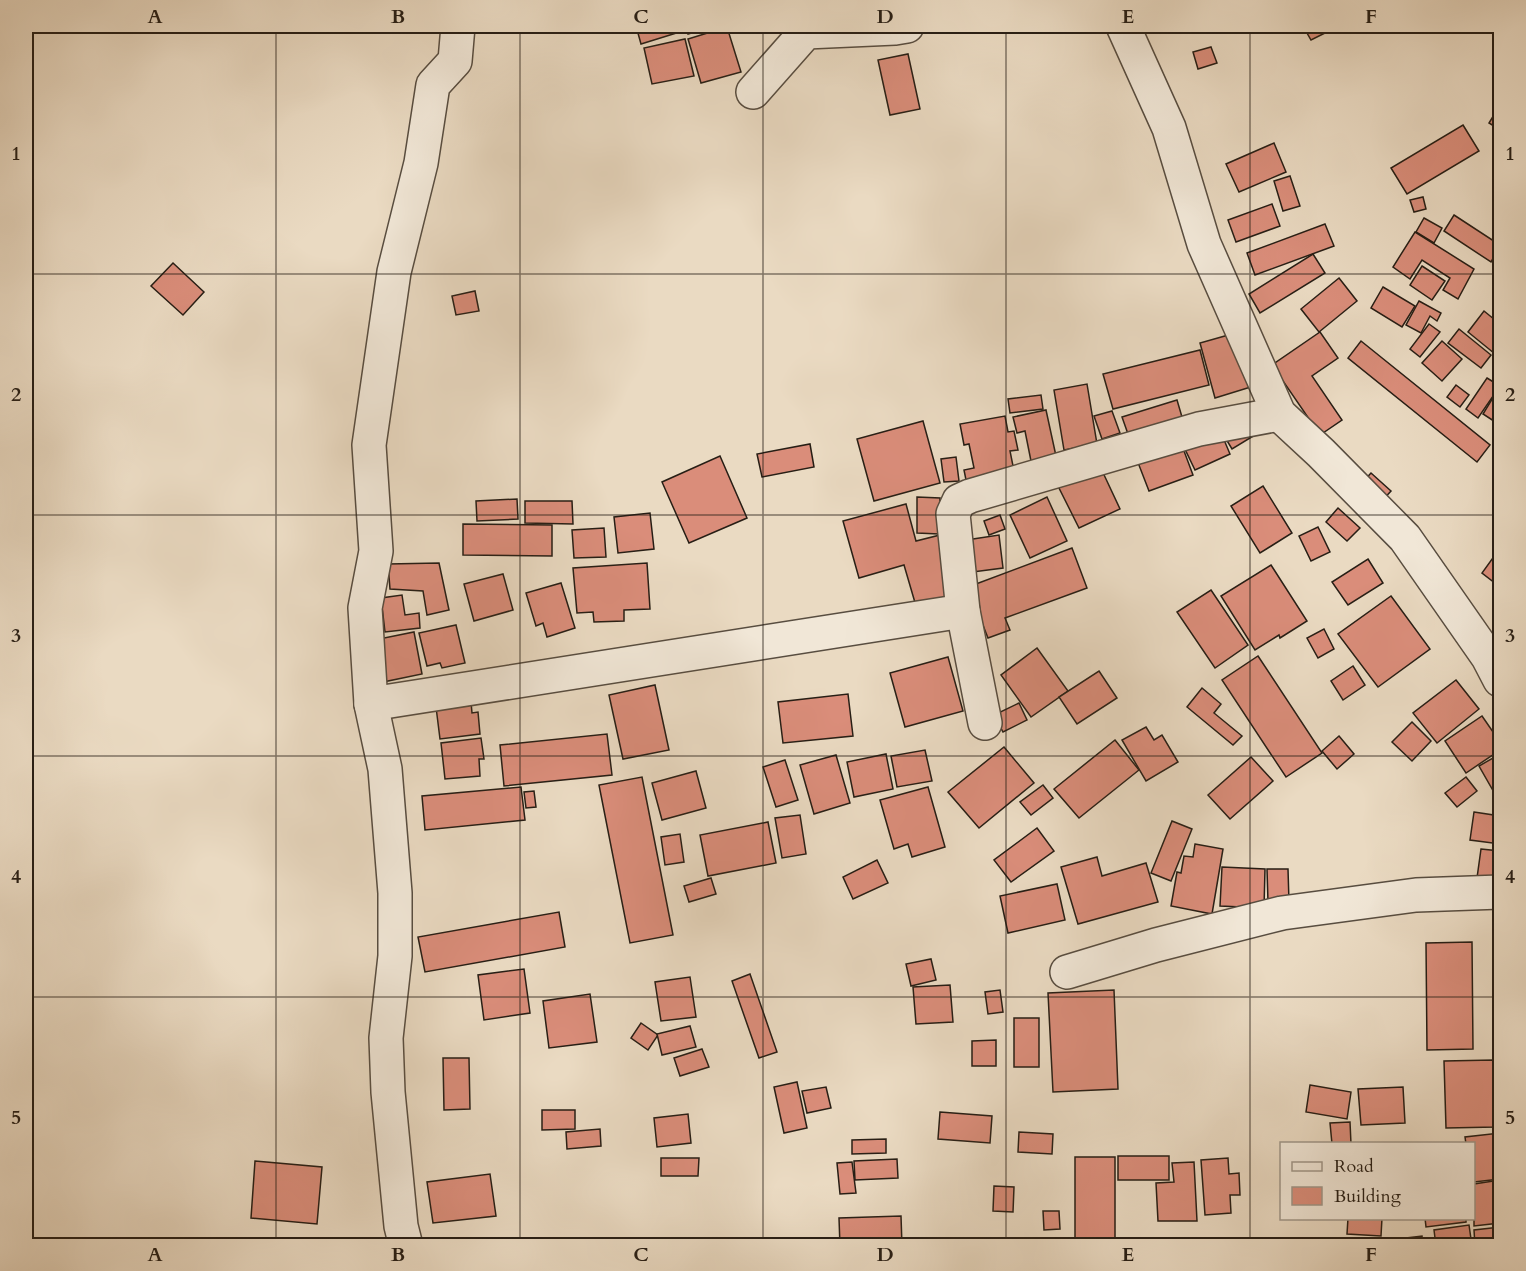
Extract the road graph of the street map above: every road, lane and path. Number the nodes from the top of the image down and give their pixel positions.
1 (458, 26) edge
2 (907, 26) edge
3 (1123, 26) edge
4 (805, 29) edge
5 (753, 92) dead end
6 (1279, 414) junction
7 (963, 611) junction
8 (1500, 680) edge
9 (371, 704) junction
10 (985, 723) dead end
11 (1500, 892) edge
12 (1067, 972) dead end
13 (406, 1245) edge

1 - 9 street
2 - 4 street
3 - 6 street
4 - 5 street
6 - 7 street
6 - 8 street
7 - 9 street
7 - 10 street
9 - 13 street
11 - 12 street

